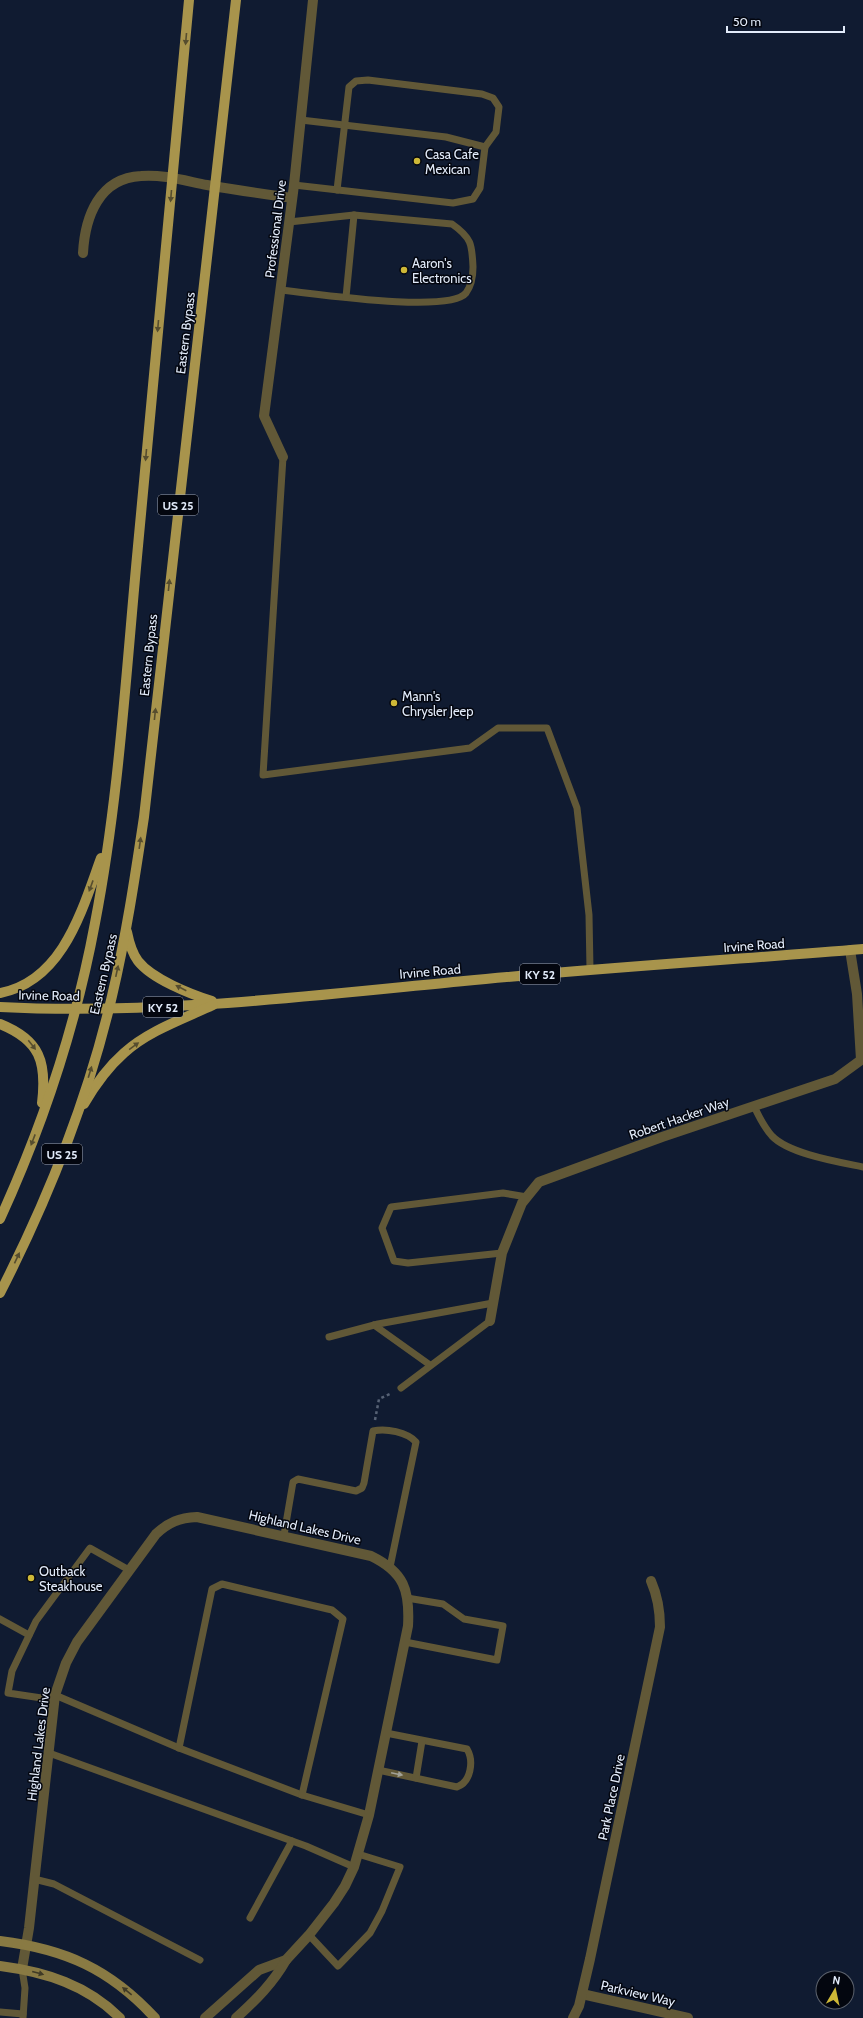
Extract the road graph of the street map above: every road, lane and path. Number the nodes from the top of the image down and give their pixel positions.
1 (189, 0) edge
2 (236, 0) edge
3 (313, 0) edge
4 (301, 120) junction
5 (344, 125) junction
6 (485, 147) junction
7 (172, 179) junction
8 (294, 185) junction
9 (215, 186) junction
10 (337, 190) junction
11 (292, 198) junction
12 (354, 216) junction
13 (289, 222) junction
14 (83, 253) dead end
15 (280, 290) junction
16 (346, 297) junction
17 (283, 457) joint
18 (109, 836) junction
19 (126, 929) junction
20 (863, 949) edge
21 (850, 950) junction
22 (590, 969) junction
23 (0, 993) edge
24 (218, 1003) junction
25 (0, 1007) edge
26 (75, 1009) junction
27 (109, 1009) junction
28 (0, 1024) edge
29 (862, 1061) edge
30 (754, 1106) junction
31 (74, 1119) junction
32 (40, 1121) junction
33 (863, 1167) edge
34 (527, 1197) junction
35 (0, 1219) edge
36 (502, 1253) junction
37 (0, 1293) edge
38 (493, 1303) junction
39 (490, 1321) joint
40 (374, 1325) junction
41 (328, 1337) dead end
42 (430, 1365) junction
43 (401, 1388) joint
44 (373, 1431) junction
45 (284, 1535) junction
46 (390, 1567) junction
47 (129, 1570) junction
48 (651, 1581) dead end
49 (407, 1598) junction
50 (0, 1619) edge
51 (29, 1635) junction
52 (405, 1642) junction
53 (0, 1692) edge
54 (8, 1693) junction
55 (55, 1698) junction
56 (386, 1733) junction
57 (422, 1741) junction
58 (179, 1748) junction
59 (49, 1753) junction
60 (378, 1770) junction
61 (416, 1778) junction
62 (302, 1795) junction
63 (369, 1814) junction
64 (292, 1841) junction
65 (358, 1854) junction
66 (354, 1867) junction
67 (34, 1879) junction
68 (250, 1918) dead end
69 (309, 1935) junction
70 (0, 1941) edge
71 (26, 1944) junction
72 (200, 1960) dead end
73 (286, 1960) junction
74 (0, 1966) edge
75 (22, 1969) junction
76 (582, 1994) junction
77 (0, 2012) edge
78 (23, 2016) edge
79 (120, 2018) edge
80 (155, 2018) edge
81 (205, 2018) edge
82 (236, 2018) edge
83 (573, 2018) edge
84 (688, 2018) edge

1 -> 7 main road, Eastern Bypass / US 25
2 - 9 main road, Eastern Bypass / US 25
3 - 4 street, Professional Drive
4 - 5 lane
4 - 8 street, Professional Drive
5 - 6 lane
5 - 6 lane
5 - 10 lane
6 - 10 lane
7 - 9 street
7 - 14 street
7 -> 18 main road, Eastern Bypass / US 25
8 - 10 lane
8 - 11 street, Professional Drive
9 - 11 street
19 -> 9 main road, Eastern Bypass / US 25
11 - 13 street, Professional Drive
12 - 13 lane
12 - 16 lane
12 - 16 lane
13 - 15 street, Professional Drive
15 - 16 lane
15 - 17 street, Professional Drive
17 - 22 lane
18 -> 23 main road
18 - 26 main road, Eastern Bypass / US 25
24 -> 19 main road
27 -> 19 main road, Eastern Bypass / US 25
20 - 21 main road, Irvine Road / KY 52
21 - 22 main road, Irvine Road / KY 52
21 - 29 street, Robert Hacker Way
22 - 24 main road, Irvine Road / KY 52
24 - 27 main road, Irvine Road / KY 52
31 -> 24 main road
25 - 26 main road, Irvine Road / KY 52
26 - 27 main road, Irvine Road / KY 52
26 - 32 main road, Eastern Bypass / US 25
31 -> 27 main road, Eastern Bypass / US 25
28 -> 32 main road
29 - 30 street, Robert Hacker Way
30 - 33 lane
30 - 34 street, Robert Hacker Way
37 -> 31 main road, Eastern Bypass / US 25
32 -> 35 main road, Eastern Bypass / US 25
34 - 36 street, Robert Hacker Way
34 - 36 lane
36 - 38 street, Robert Hacker Way
38 - 39 street, Robert Hacker Way
38 - 40 lane
39 - 42 lane
40 - 41 lane
40 - 42 lane
42 - 43 lane
43 - 44 path
44 - 45 lane
44 - 46 lane
45 - 46 street, Highland Lakes Drive
45 - 47 street, Highland Lakes Drive
46 - 49 street, Highland Lakes Drive
47 - 51 lane
47 - 55 street, Highland Lakes Drive
48 - 76 street, Park Place Drive
49 - 52 street, Highland Lakes Drive
49 - 52 lane
50 - 51 lane
51 - 54 lane
52 - 56 street, Highland Lakes Drive
53 - 54 lane
54 - 55 lane
55 - 58 lane
55 - 59 street, Highland Lakes Drive
56 - 57 lane
56 - 60 street, Highland Lakes Drive
57 - 61 lane
57 - 61 lane
58 - 62 lane
58 - 62 lane
59 - 64 lane
59 - 67 street, Highland Lakes Drive
60 -> 61 lane
60 - 63 street, Highland Lakes Drive
62 - 63 lane
63 - 65 street, Highland Lakes Drive
64 - 66 lane
64 - 68 lane
65 - 66 street, Highland Lakes Drive
65 - 69 lane
66 - 69 street, Highland Lakes Drive
67 - 71 street, Highland Lakes Drive
67 - 72 lane
69 - 73 street, Highland Lakes Drive
70 - 71 street
71 - 75 street, Highland Lakes Drive
80 -> 71 street
73 - 81 street, Highland Lakes Drive
73 - 82 street
74 - 75 street
75 - 78 lane
75 -> 79 street
76 - 83 street, Park Place Drive
76 - 84 street, Parkview Way
77 - 78 lane

